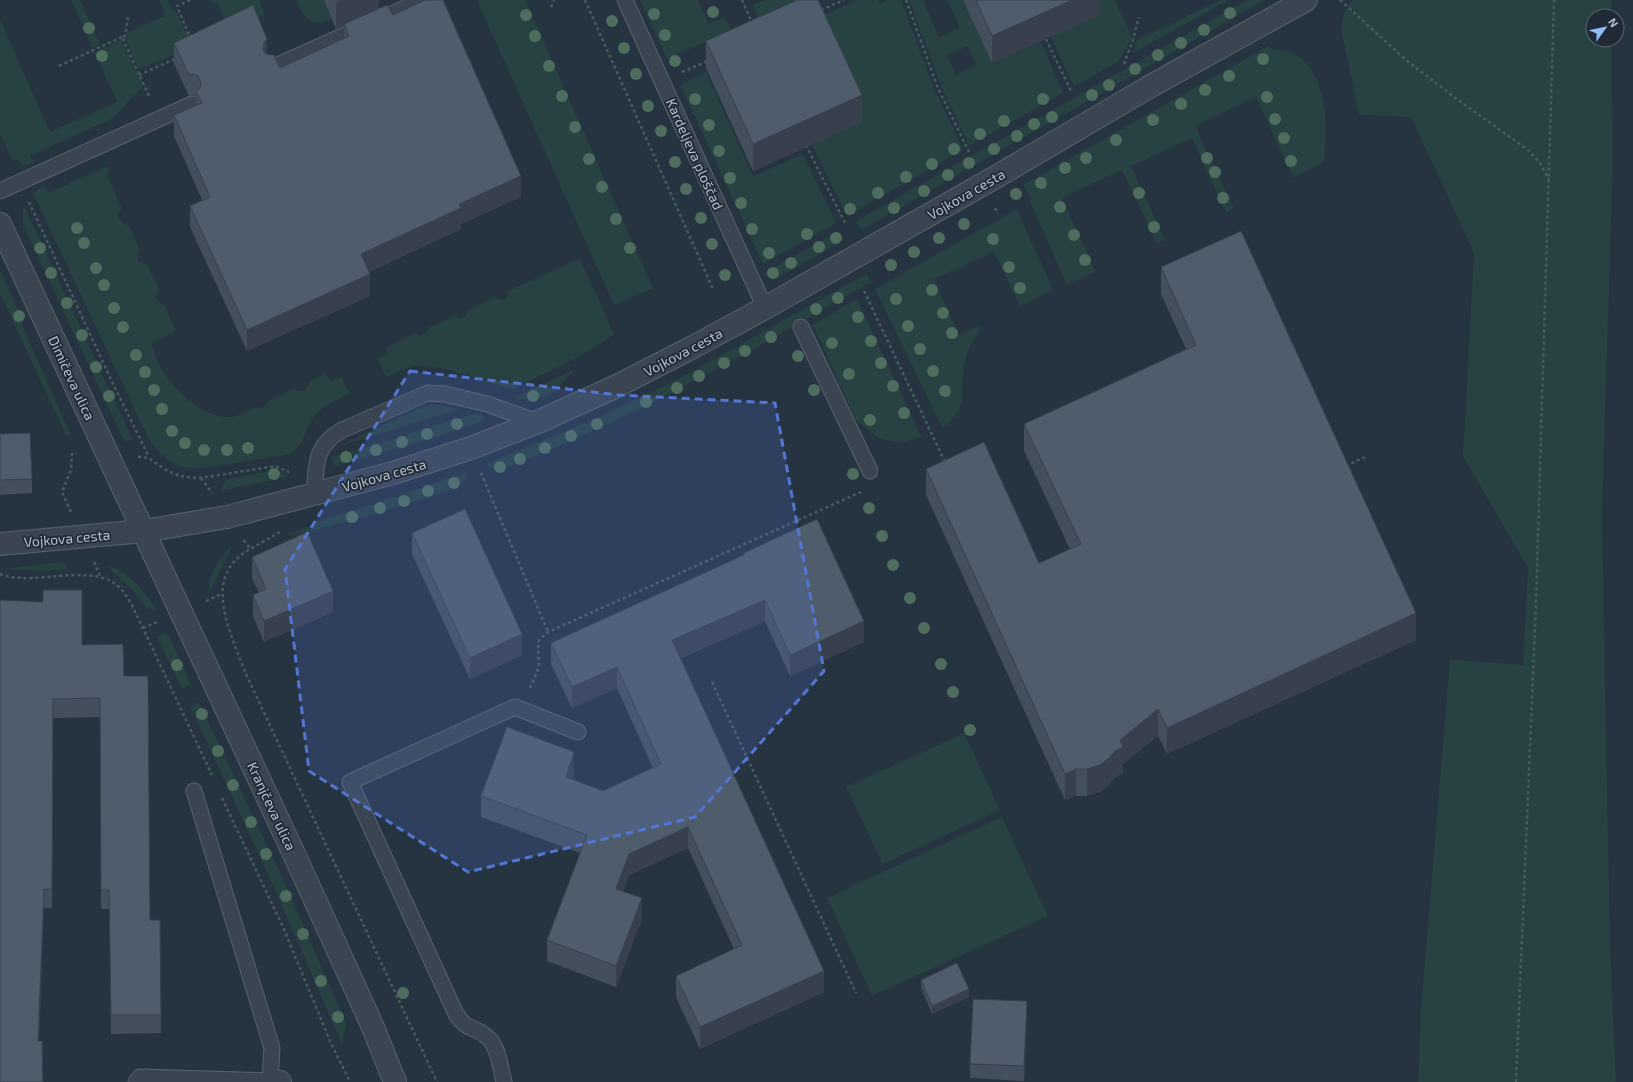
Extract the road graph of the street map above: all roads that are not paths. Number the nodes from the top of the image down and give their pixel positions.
1 (423, 0) edge
2 (625, 0) edge
3 (1305, 0) edge
4 (271, 68) edge
5 (192, 104) dead end
6 (0, 191) edge
7 (0, 224) edge
8 (765, 308) junction
9 (801, 327) dead end
10 (538, 422) junction
11 (870, 471) dead end
12 (314, 494) junction
13 (144, 532) junction
14 (0, 544) edge
15 (578, 732) dead end
16 (194, 791) dead end
17 (275, 1081) edge
18 (136, 1082) edge
19 (396, 1082) edge
20 (504, 1082) edge

1 - 4 lane
2 - 8 lane, Kardeljeva ploščad
3 - 8 street, Vojkova cesta
5 - 6 lane
7 - 13 street, Dimičeva ulica
8 - 10 street, Vojkova cesta
9 - 11 lane
10 - 12 street, Vojkova cesta
10 - 12 lane
12 - 13 street, Vojkova cesta
13 - 14 street, Vojkova cesta
13 - 19 street, Kranjčeva ulica
15 - 20 lane
16 - 17 lane
17 - 18 lane

